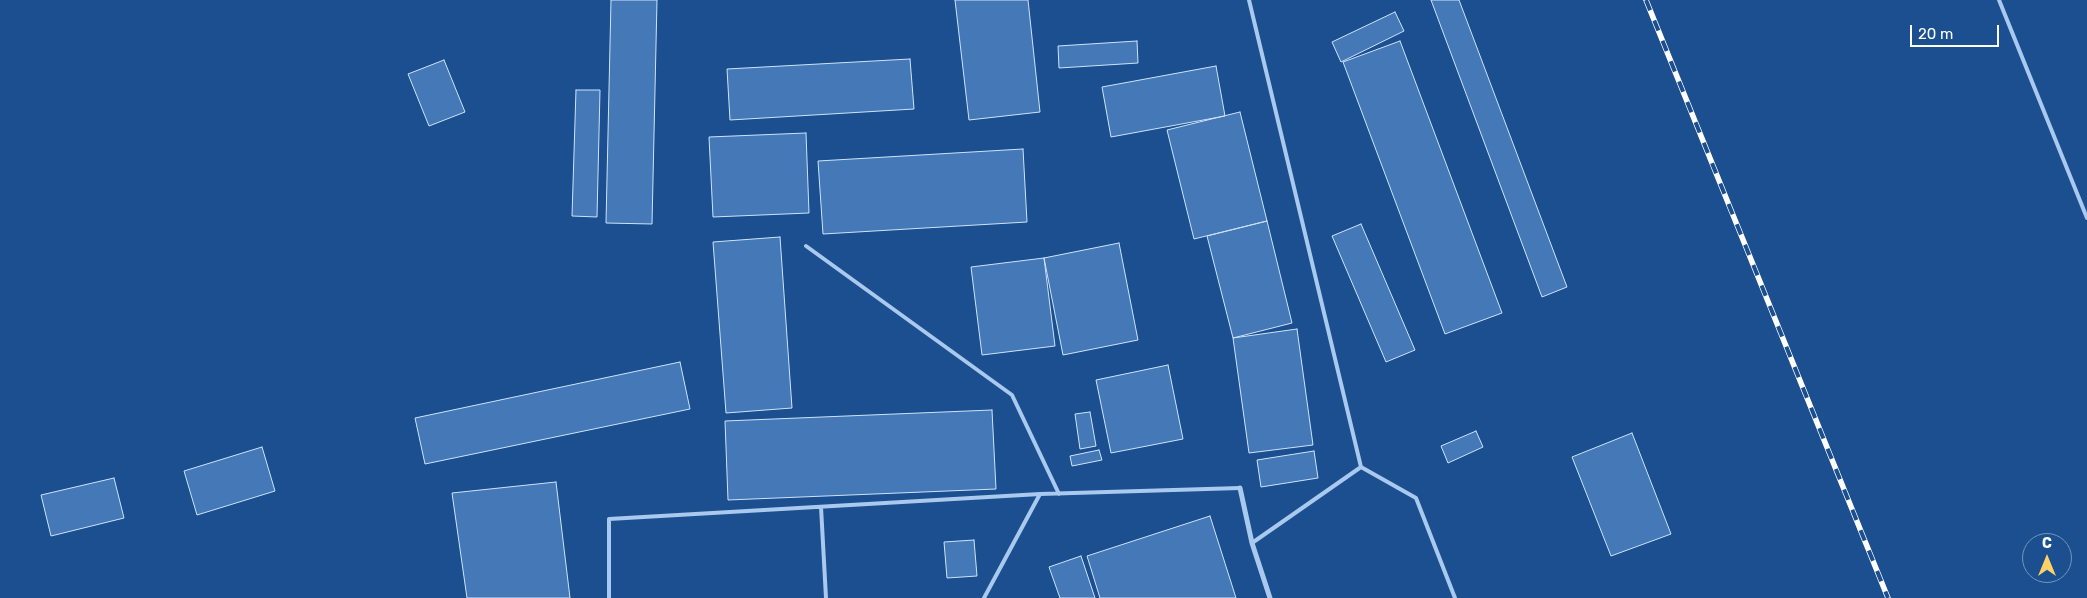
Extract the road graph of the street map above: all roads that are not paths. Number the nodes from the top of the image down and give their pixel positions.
1 (1249, 0) edge
2 (1999, 0) edge
3 (2087, 218) edge
4 (806, 246) dead end
5 (1361, 467) junction
6 (1240, 488) joint
7 (1040, 494) junction
8 (1059, 494) junction
9 (821, 507) junction
10 (1252, 544) junction
11 (609, 598) edge
12 (826, 598) edge
13 (984, 598) edge
14 (1270, 598) edge
15 (1455, 598) edge

1 - 5 lane
2 - 3 lane
4 - 8 lane
5 - 10 lane
5 - 15 lane
6 - 8 lane
6 - 10 street
7 - 8 lane
7 - 9 lane
7 - 13 lane
9 - 11 lane
9 - 12 lane
10 - 14 street

